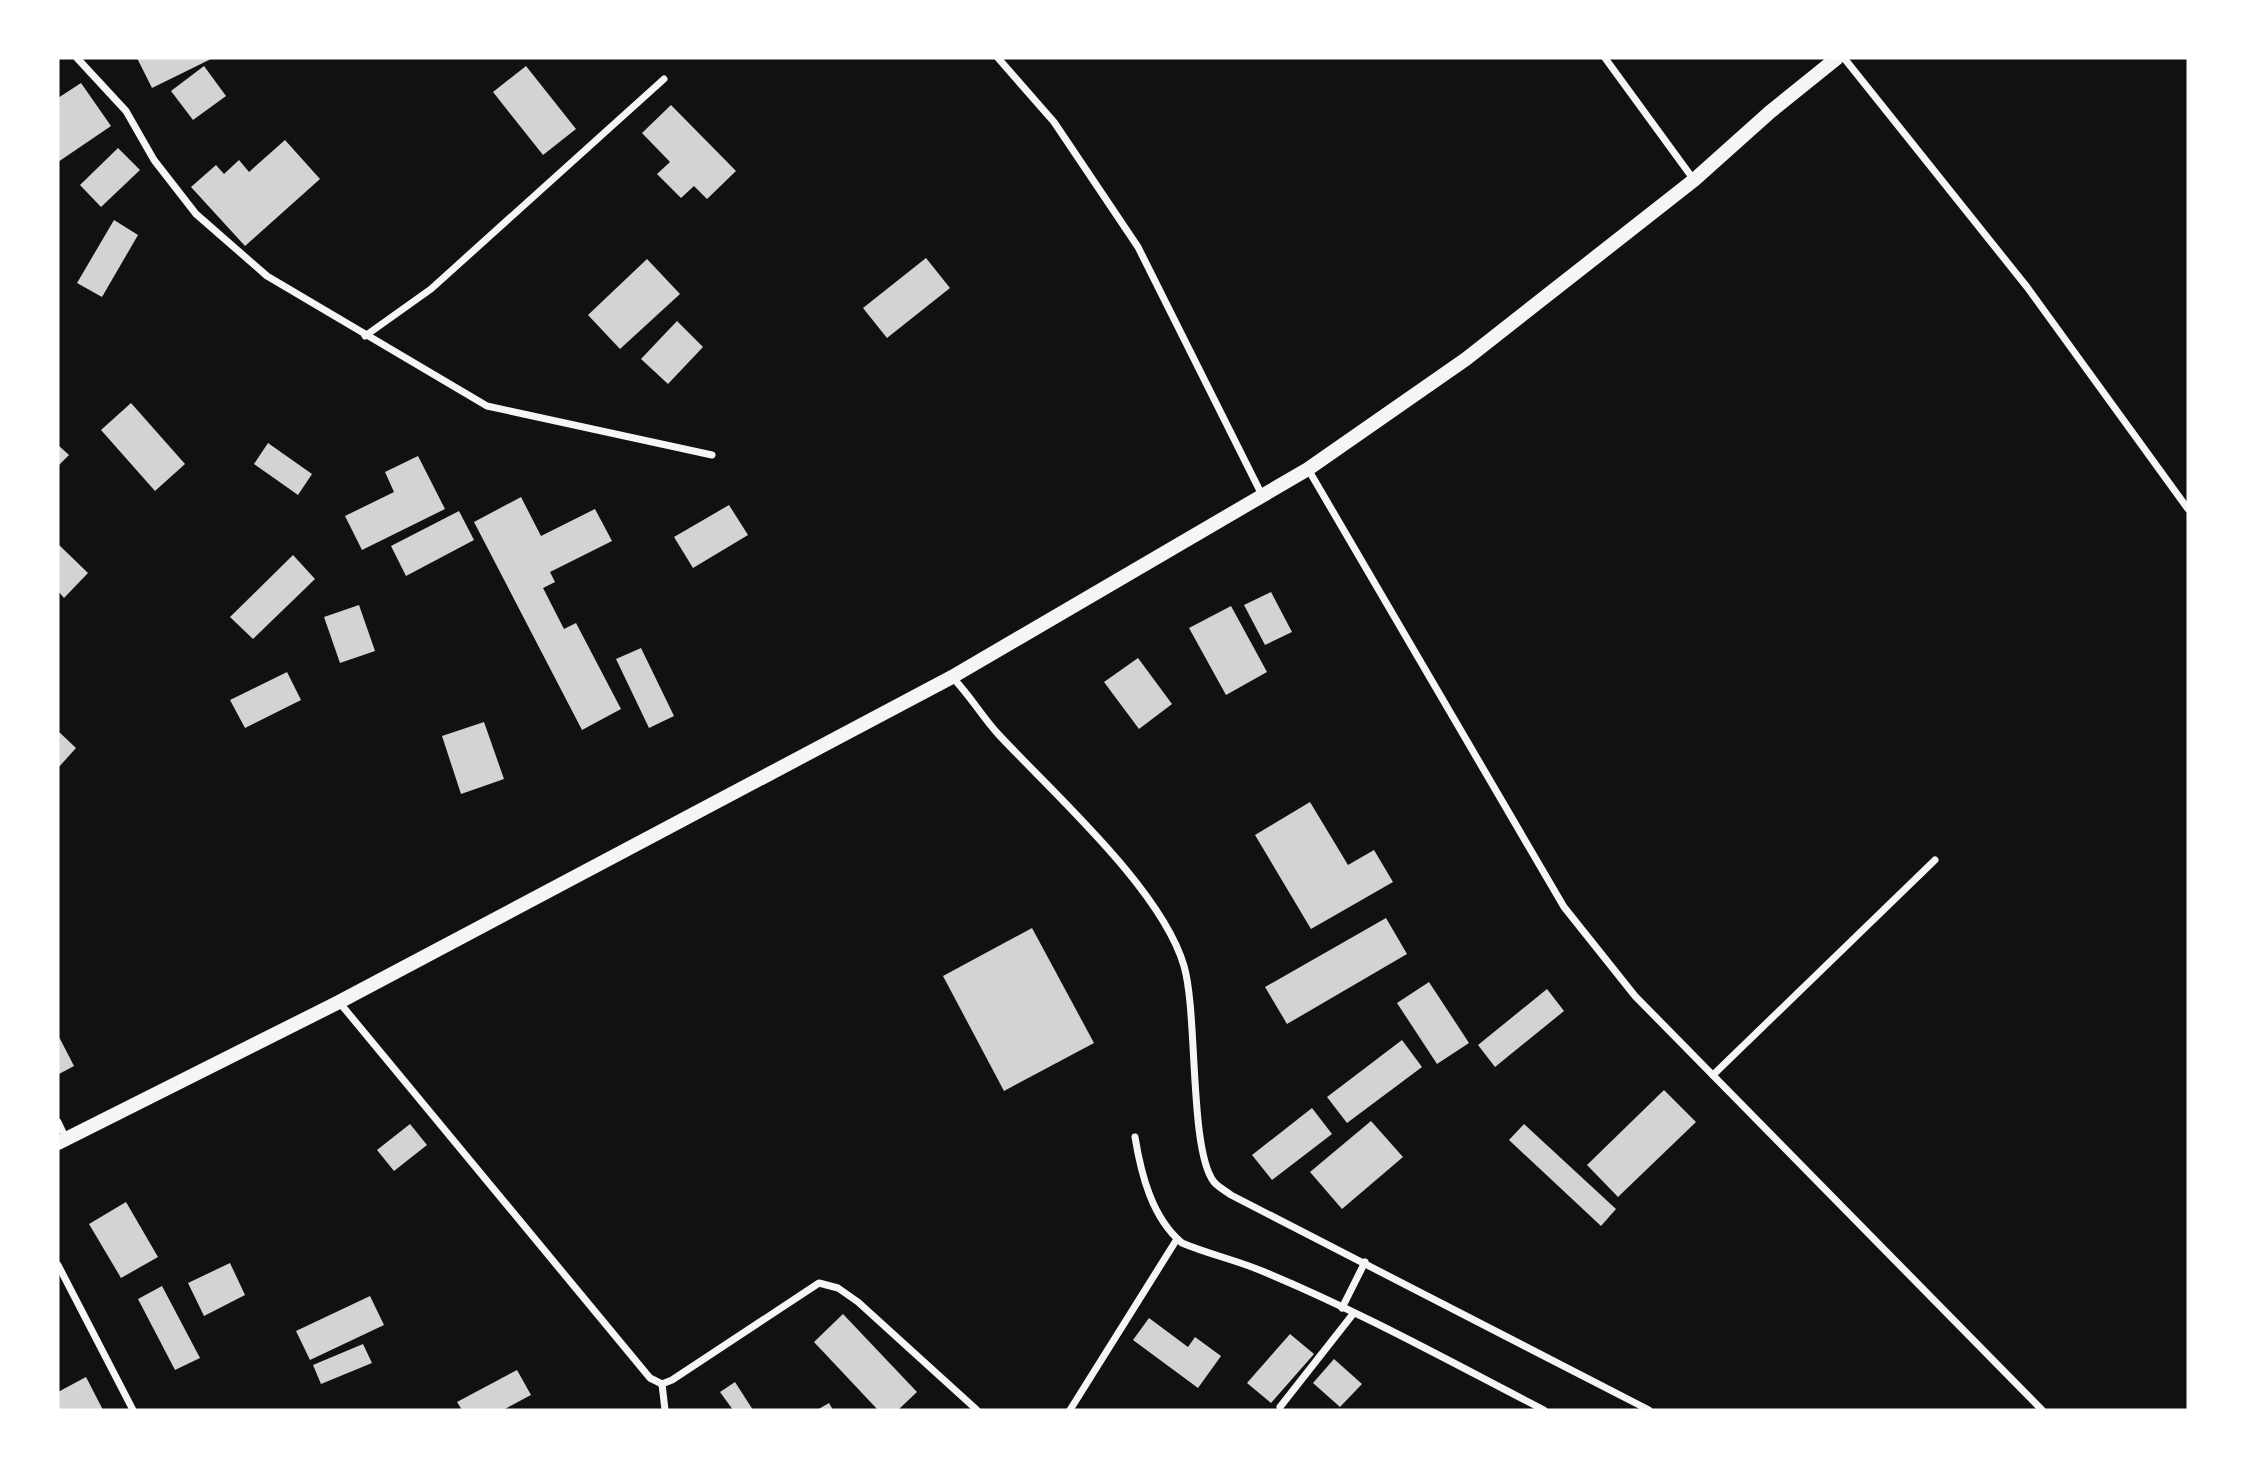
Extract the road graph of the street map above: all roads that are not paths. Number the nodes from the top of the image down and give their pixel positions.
1 (77, 58) edge
2 (998, 58) edge
3 (1605, 58) edge
4 (1838, 58) edge
5 (1844, 58) edge
6 (664, 79) dead end
7 (1695, 180) junction
8 (365, 336) junction
9 (712, 455) dead end
10 (1308, 468) junction
11 (1262, 495) junction
12 (2188, 509) edge
13 (952, 677) junction
14 (1935, 860) dead end
15 (339, 1002) junction
16 (1713, 1075) junction
17 (58, 1122) edge
18 (1135, 1137) dead end
19 (62, 1141) edge
20 (1177, 1239) junction
21 (1365, 1262) junction
22 (58, 1265) edge
23 (1342, 1308) junction
24 (1353, 1314) junction
25 (662, 1384) junction
26 (1280, 1407) dead end
27 (133, 1410) edge
28 (665, 1410) edge
29 (977, 1410) edge
30 (1070, 1410) edge
31 (1544, 1410) edge
32 (1649, 1410) edge
33 (2042, 1410) edge

1 - 8 street
2 - 11 street
3 - 7 street
4 - 7 main road
5 - 12 street
6 - 8 street
7 - 10 main road
8 - 9 street
10 - 11 main road
10 - 16 street
11 - 13 main road
13 - 15 main road
13 - 21 street
14 - 16 street
15 - 19 main road
15 - 25 street
16 - 33 street
17 - 19 street
18 - 20 street
20 - 23 street
20 - 30 street
21 - 23 street
21 - 32 street
22 - 27 street
23 - 24 street
24 - 26 street
24 - 31 street
25 - 28 street
25 - 29 street

